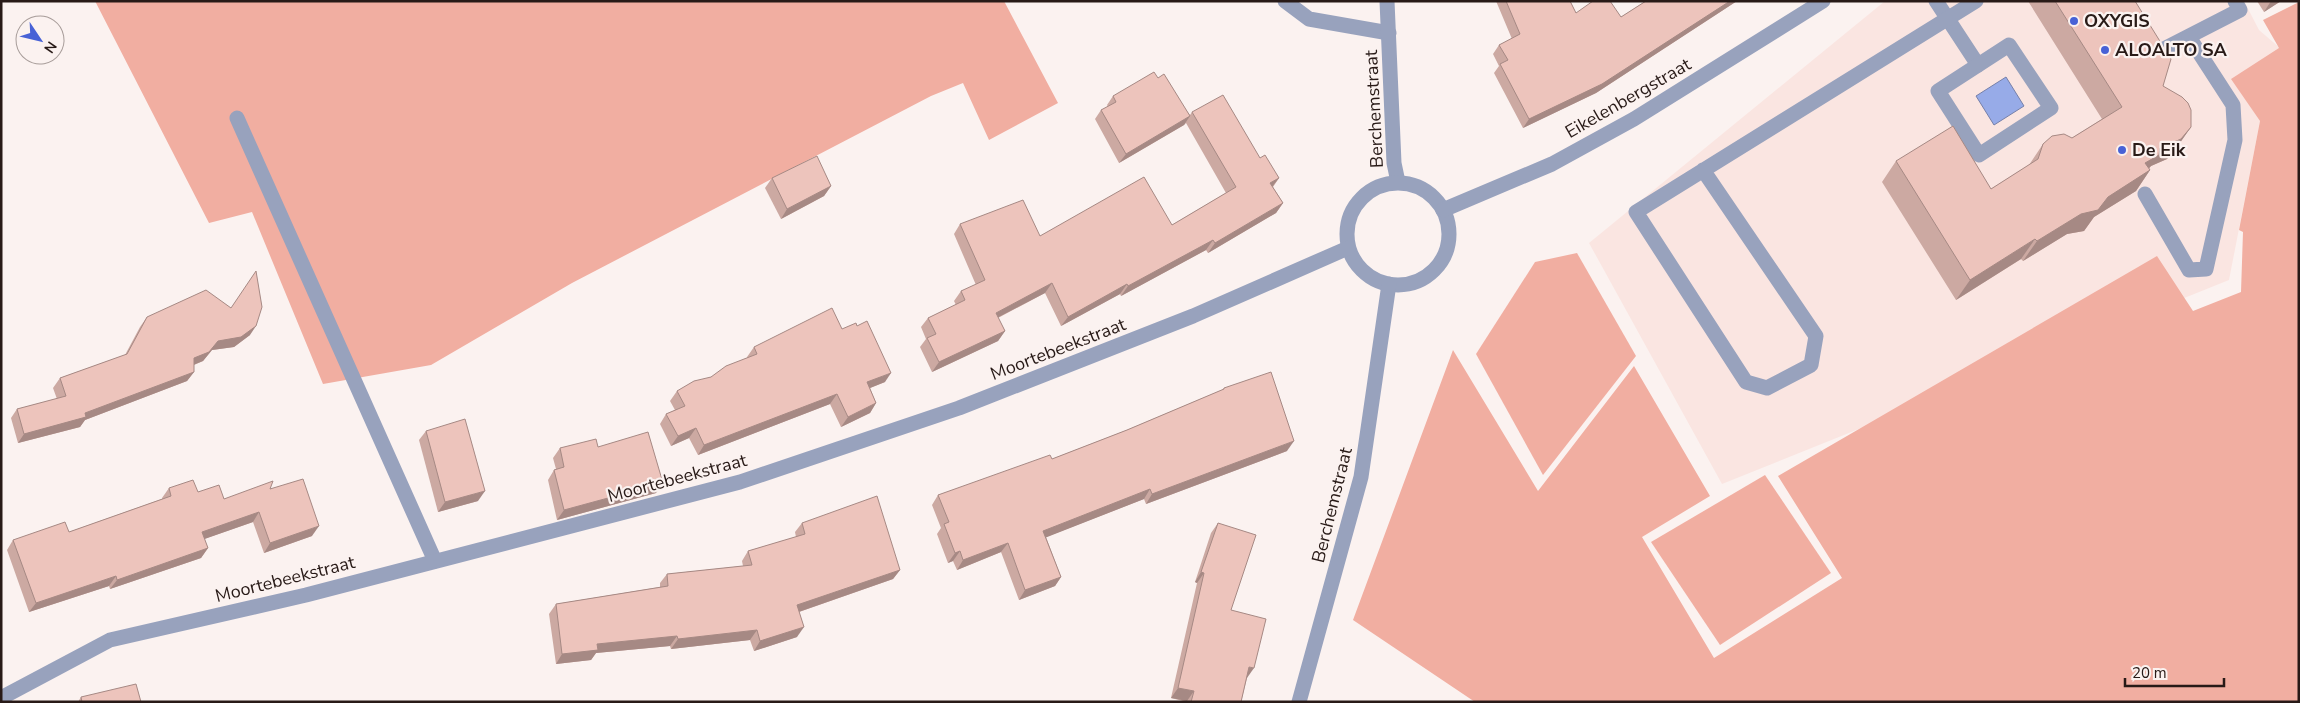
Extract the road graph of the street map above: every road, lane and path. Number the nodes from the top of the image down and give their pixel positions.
1 (1285, 1) edge
2 (1387, 1) edge
3 (1823, 1) edge
4 (1936, 1) edge
5 (1976, 1) edge
6 (2235, 1) edge
7 (1948, 19) junction
8 (1389, 33) junction
9 (2189, 37) junction
10 (2164, 49) edge
11 (1978, 65) junction
12 (237, 118) dead end
13 (1703, 170) junction
14 (1398, 182) junction
15 (2145, 194) edge
16 (1443, 210) junction
17 (1348, 248) junction
18 (1389, 284) junction
19 (435, 561) junction
20 (1, 698) edge
21 (1299, 702) edge

1 - 8 street, Berchemstraat
2 - 8 street, Berchemstraat
3 - 16 street, Eikelenbergstraat
4 - 7 street
5 - 7 street
6 - 9 street
7 - 11 street
7 - 13 street
8 - 14 street, Berchemstraat
9 - 10 street
9 - 15 street
11 - 11 street
12 - 19 street
13 - 13 street
14 - 16 street, Berchemstraat
14 - 17 street, Berchemstraat
16 - 18 street
17 - 18 street
17 - 19 street, Moortebeekstraat
18 - 21 street, Berchemstraat
19 - 20 street, Moortebeekstraat

